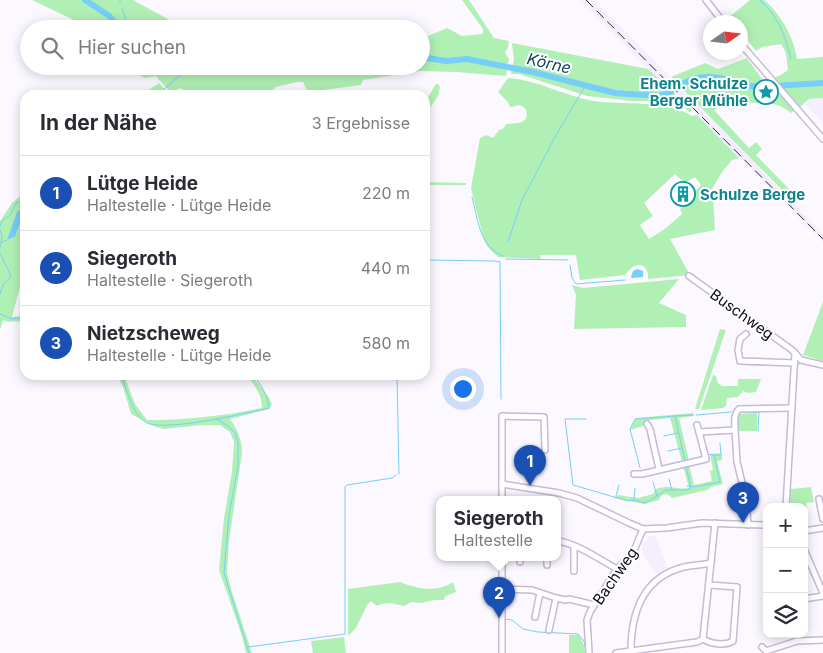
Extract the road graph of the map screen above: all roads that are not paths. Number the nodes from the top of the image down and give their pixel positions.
1 (706, 0) edge
2 (718, 15) edge
3 (748, 52) edge
4 (823, 139) edge
5 (689, 276) dead end
6 (746, 334) dead end
7 (796, 354) junction
8 (795, 364) junction
9 (823, 366) edge
10 (792, 408) junction
11 (647, 424) dead end
12 (697, 425) dead end
13 (735, 430) junction
14 (699, 432) junction
15 (545, 450) dead end
16 (660, 469) junction
17 (634, 474) dead end
18 (502, 484) junction
19 (502, 496) edge
20 (819, 499) dead end
21 (786, 503) edge
22 (823, 519) edge
23 (715, 523) junction
24 (748, 524) junction
25 (763, 526) edge
26 (823, 528) edge
27 (644, 529) junction
28 (808, 530) edge
29 (561, 542) edge
30 (574, 547) junction
31 (502, 561) edge
32 (547, 561) edge
33 (808, 561) edge
34 (711, 564) junction
35 (547, 565) dead end
36 (617, 569) junction
37 (574, 571) dead end
38 (709, 584) junction
39 (502, 589) junction
40 (540, 593) junction
41 (823, 595) edge
42 (556, 598) junction
43 (808, 598) edge
44 (594, 605) junction
45 (535, 617) dead end
46 (549, 630) dead end
47 (703, 639) junction
48 (823, 640) edge
49 (762, 648) dead end
50 (631, 651) junction
51 (502, 653) edge
52 (589, 653) edge
53 (616, 653) edge

1 - 2 street
3 - 4 street
5 - 7 street, Buschweg
6 - 8 street
7 - 8 street
7 - 9 street, Buschweg
8 - 10 street
10 - 13 street
10 - 21 street
11 - 16 street
12 - 14 street
13 - 14 street
13 - 24 street
14 - 16 street
15 - 18 street
16 - 17 street
18 - 19 street
18 - 27 street
20 - 22 street
23 - 24 street
23 - 27 street
23 - 34 street
24 - 25 street
26 - 28 street
27 - 36 street, Bachweg
29 - 30 street
30 - 36 street
30 - 37 street
31 - 39 street
32 - 35 street
33 - 41 street
34 - 38 street
34 - 50 street
36 - 44 street, Bachweg
38 - 47 street
38 - 47 street
39 - 40 street
39 - 51 street
40 - 42 street
40 - 45 street
41 - 43 street
42 - 44 street
42 - 46 street
44 - 52 street, Bachweg
47 - 50 street
48 - 49 street
50 - 53 street

